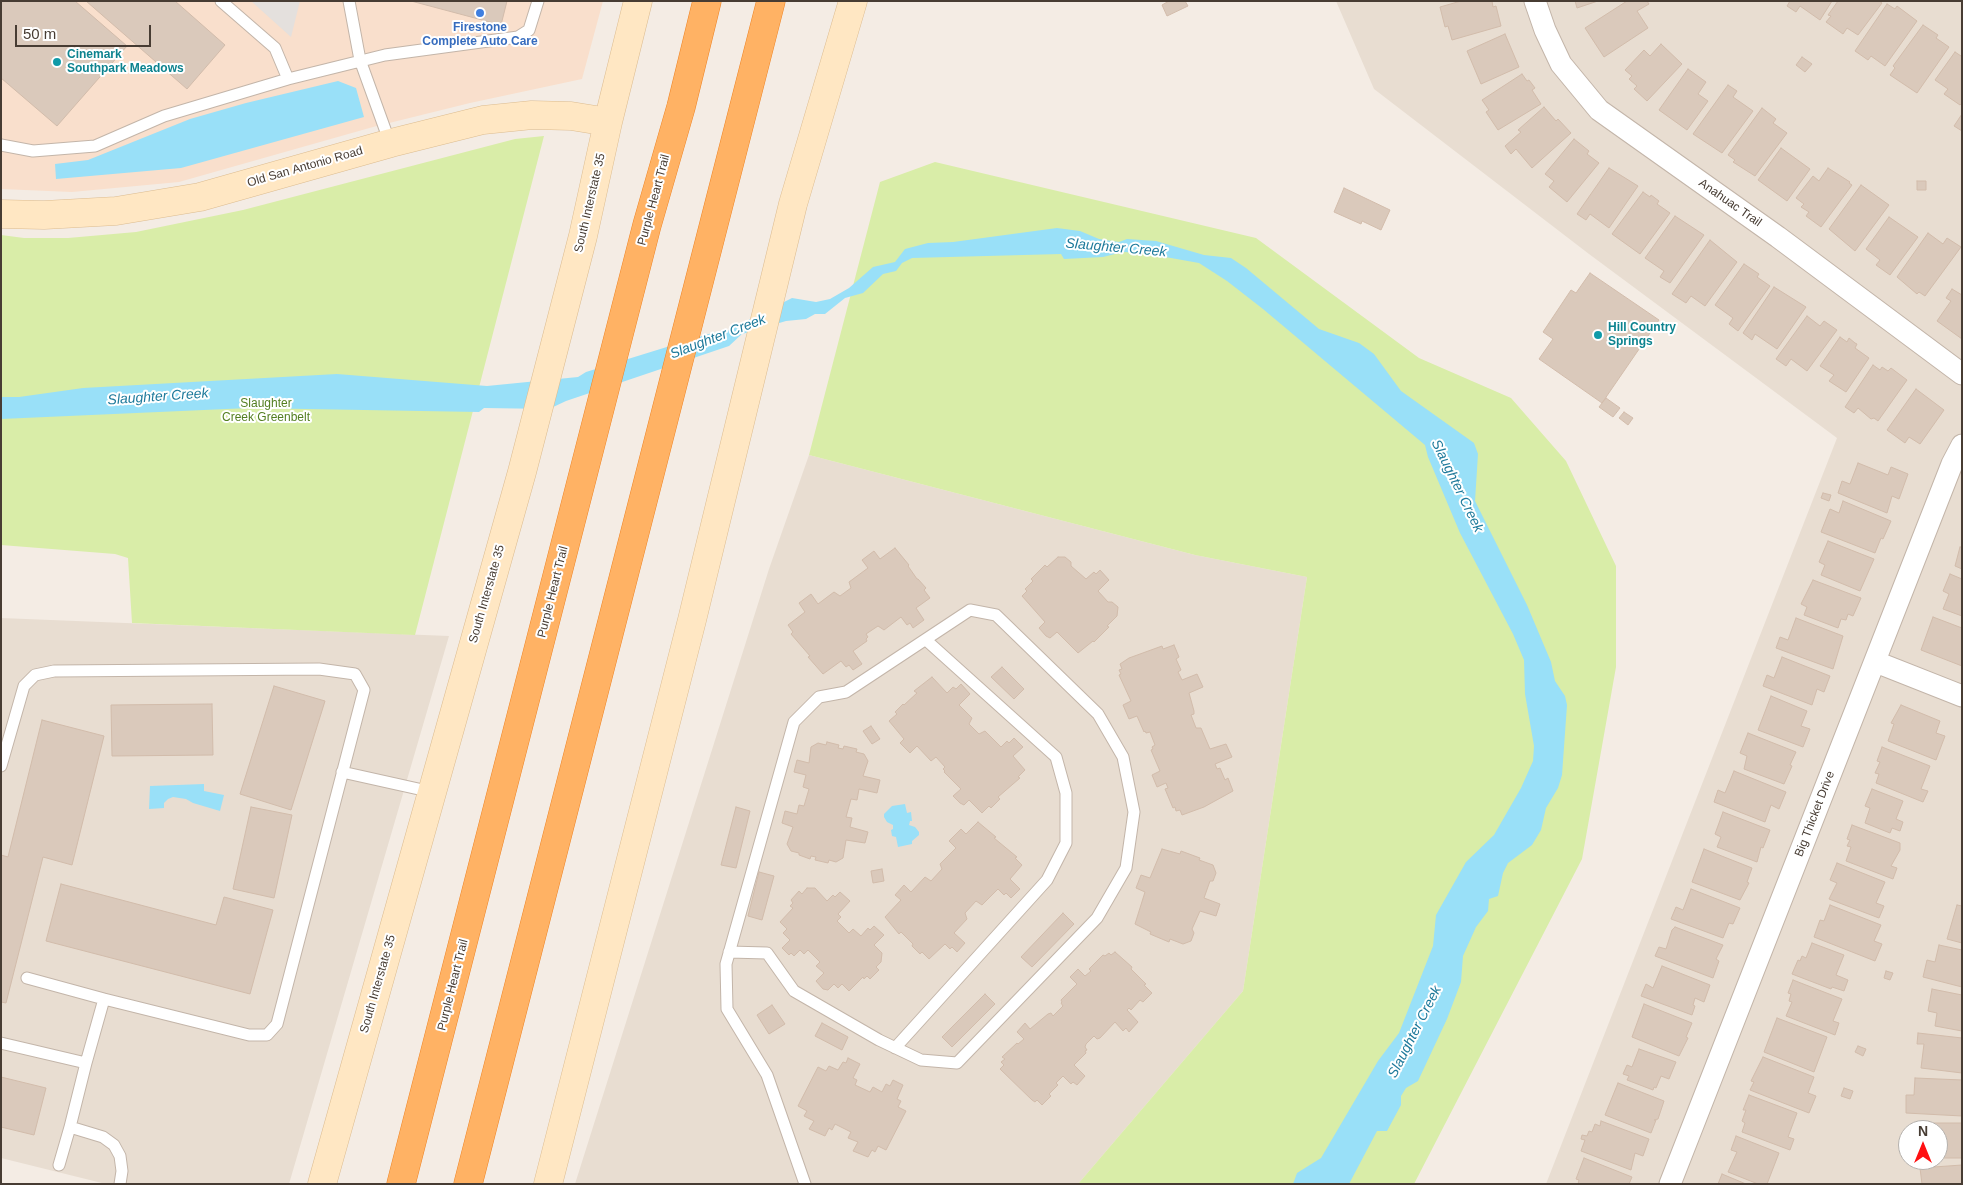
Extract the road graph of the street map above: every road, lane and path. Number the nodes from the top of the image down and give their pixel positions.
1 (221, 1) edge
2 (349, 1) edge
3 (538, 1) edge
4 (638, 1) edge
5 (707, 1) edge
6 (771, 1) edge
7 (779, 1) edge
8 (853, 1) edge
9 (1535, 1) edge
10 (360, 60) junction
11 (754, 68) junction
12 (288, 78) junction
13 (608, 122) junction
14 (391, 143) junction
15 (1, 145) edge
16 (1, 214) edge
17 (1962, 374) edge
18 (1962, 445) edge
19 (926, 640) junction
20 (1876, 662) junction
21 (1962, 696) edge
22 (1, 766) edge
23 (342, 772) junction
24 (432, 792) junction
25 (729, 952) junction
26 (27, 978) dead end
27 (104, 999) junction
28 (1, 1043) edge
29 (895, 1048) junction
30 (86, 1062) junction
31 (70, 1127) junction
32 (60, 1165) dead end
33 (324, 1181) edge
34 (120, 1184) edge
35 (401, 1184) edge
36 (468, 1184) edge
37 (548, 1184) edge
38 (805, 1184) edge
39 (1670, 1184) edge

1 - 12 lane
2 - 10 lane
3 - 10 lane
4 - 13 main road, South Interstate 35
5 - 35 highway, Purple Heart Trail
6 - 11 highway
7 - 11 highway
8 - 37 main road
9 - 17 street, Anahuac Trail
10 - 12 lane
10 - 14 lane
11 - 36 highway
12 - 15 lane
13 - 14 main road, Old San Antonio Road
13 - 24 main road, South Interstate 35
14 - 16 main road, Old San Antonio Road
18 - 20 street, Big Thicket Drive
19 - 25 lane
19 - 29 lane
19 - 29 lane
20 - 21 street
20 - 39 street, Big Thicket Drive
22 - 23 lane
23 - 24 lane
23 - 27 lane
24 - 33 main road, South Interstate 35
25 - 29 lane
25 - 38 lane
26 - 27 lane
27 - 30 lane
28 - 30 lane
30 - 31 lane
31 - 32 lane
31 - 34 lane

